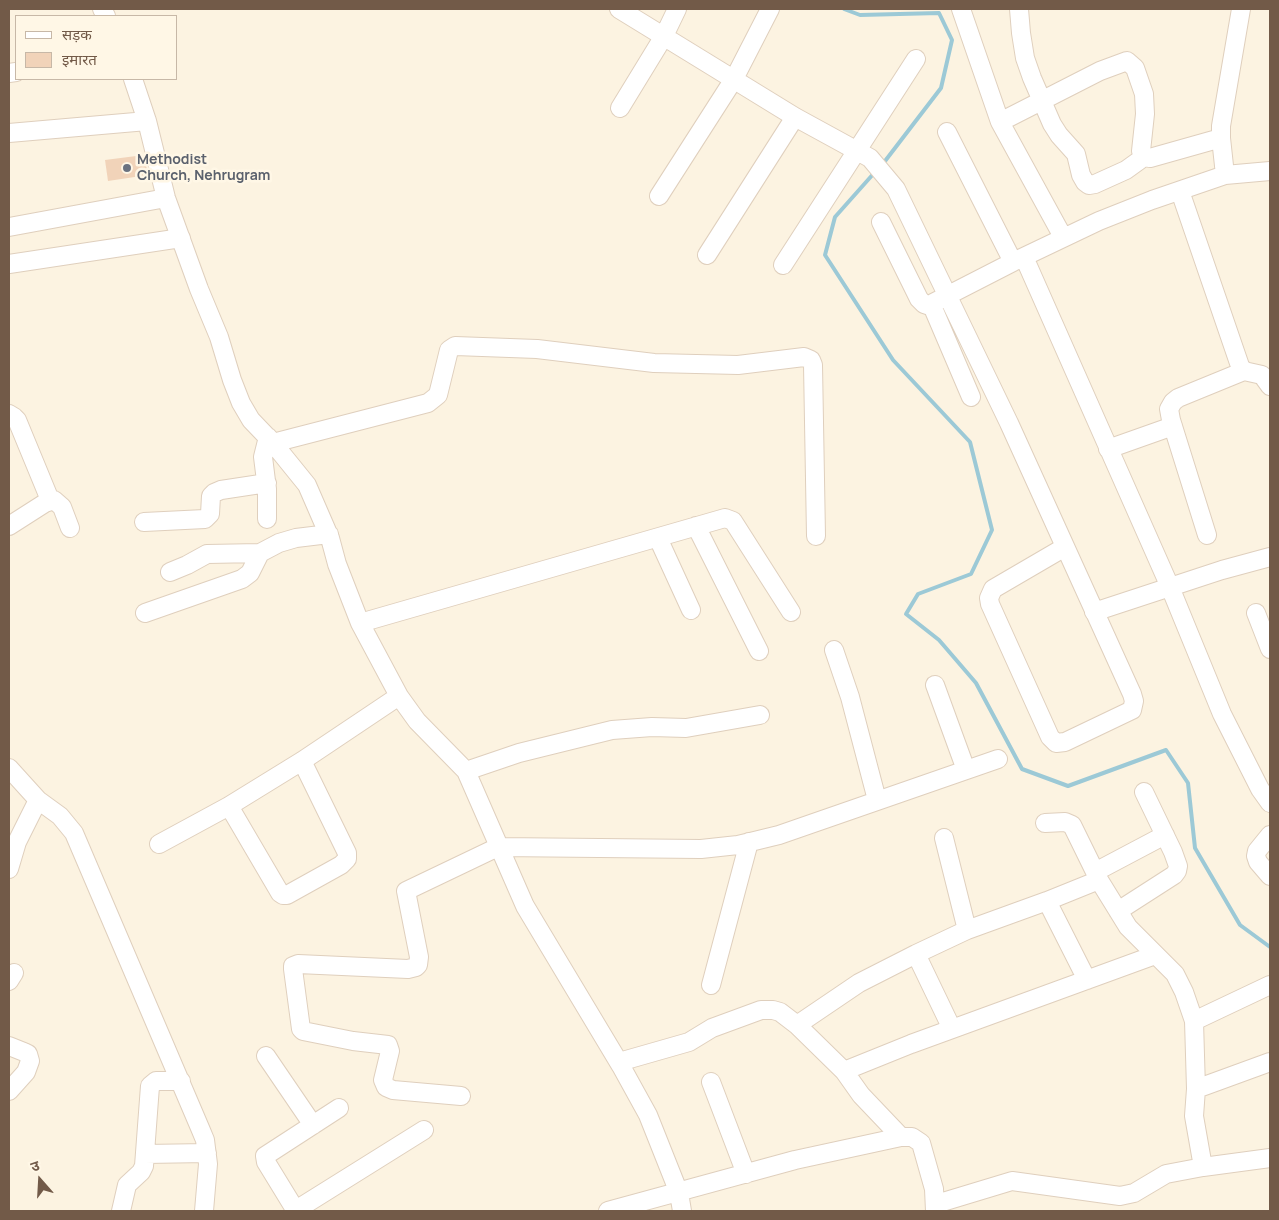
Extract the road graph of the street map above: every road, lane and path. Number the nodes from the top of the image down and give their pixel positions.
1 (619, 9) edge
2 (677, 9) edge
3 (770, 9) edge
4 (961, 9) edge
5 (1019, 9) edge
6 (1241, 9) edge
7 (664, 36) junction
8 (916, 59) dead end
9 (734, 79) junction
10 (133, 80) edge
11 (1041, 102) junction
12 (620, 108) dead end
13 (795, 117) junction
14 (147, 121) junction
15 (1000, 122) junction
16 (947, 132) dead end
17 (9, 133) edge
18 (1220, 138) junction
19 (864, 154) junction
20 (1144, 157) junction
21 (1270, 171) edge
22 (1225, 175) junction
23 (1180, 190) junction
24 (660, 196) dead end
25 (166, 198) junction
26 (881, 222) dead end
27 (9, 227) edge
28 (1063, 237) junction
29 (181, 238) junction
30 (707, 255) dead end
31 (1019, 259) junction
32 (9, 264) edge
33 (783, 265) dead end
34 (948, 296) junction
35 (933, 307) junction
36 (1244, 371) junction
37 (1270, 386) edge
38 (971, 397) dead end
39 (9, 414) edge
40 (1173, 426) junction
41 (270, 440) junction
42 (1108, 450) junction
43 (267, 483) junction
44 (50, 500) junction
45 (267, 520) dead end
46 (144, 522) dead end
47 (9, 526) edge
48 (696, 526) junction
49 (70, 528) dead end
50 (329, 534) junction
51 (1207, 535) dead end
52 (816, 536) dead end
53 (658, 538) junction
54 (1065, 547) junction
55 (260, 553) junction
56 (1270, 557) edge
57 (170, 572) dead end
58 (1170, 588) junction
59 (691, 610) dead end
60 (791, 612) dead end
61 (1094, 612) junction
62 (145, 613) dead end
63 (1256, 613) dead end
64 (360, 623) junction
65 (1270, 649) edge
66 (834, 650) dead end
67 (760, 651) dead end
68 (935, 685) dead end
69 (399, 696) junction
70 (760, 715) dead end
71 (998, 759) dead end
72 (302, 762) junction
73 (9, 768) edge
74 (966, 770) junction
75 (466, 771) junction
76 (1267, 790) edge
77 (1144, 792) dead end
78 (38, 800) junction
79 (877, 800) junction
80 (229, 806) junction
81 (1045, 822) dead end
82 (1165, 835) junction
83 (1270, 835) edge
84 (944, 838) dead end
85 (749, 842) junction
86 (159, 844) dead end
87 (498, 848) junction
88 (9, 869) edge
89 (1097, 876) junction
90 (1270, 876) edge
91 (1047, 901) junction
92 (1118, 911) junction
93 (967, 930) junction
94 (916, 954) junction
95 (1155, 955) junction
96 (1087, 980) junction
97 (711, 984) dead end
98 (1270, 985) edge
99 (1194, 1021) junction
100 (798, 1025) junction
101 (952, 1029) junction
102 (9, 1046) edge
103 (266, 1056) dead end
104 (619, 1062) junction
105 (1270, 1062) edge
106 (844, 1071) junction
107 (181, 1081) junction
108 (711, 1082) dead end
109 (1196, 1089) junction
110 (9, 1091) edge
111 (461, 1096) dead end
112 (339, 1108) dead end
113 (313, 1125) junction
114 (424, 1130) dead end
115 (901, 1137) junction
116 (207, 1153) junction
117 (145, 1154) junction
118 (1270, 1158) edge
119 (1203, 1167) junction
120 (746, 1174) junction
121 (679, 1193) junction
122 (935, 1208) edge
123 (121, 1211) edge
124 (204, 1211) edge
125 (296, 1211) edge
126 (608, 1211) edge
127 (682, 1211) edge

1 - 7 street
2 - 7 street
3 - 9 street
4 - 15 street
5 - 11 street
6 - 18 street
7 - 9 street
7 - 12 street
8 - 19 street
9 - 13 street
9 - 24 street
10 - 14 street
11 - 15 street
11 - 20 street
11 - 20 street
13 - 19 street
13 - 30 street
14 - 17 street
14 - 25 street
15 - 28 street
16 - 31 street
18 - 20 street
18 - 22 street
19 - 33 street
19 - 34 street
21 - 22 street
22 - 23 street
23 - 28 street
23 - 36 street
25 - 27 street
25 - 29 street
26 - 35 street
28 - 31 street
29 - 32 street
29 - 41 street
31 - 34 street
31 - 42 street
34 - 35 street
34 - 54 street
35 - 38 street
36 - 37 street
36 - 40 street
39 - 44 street
40 - 42 street
40 - 51 street
41 - 43 street
41 - 50 street
41 - 52 street
42 - 58 street
43 - 45 street
43 - 46 street
44 - 47 street
44 - 49 street
48 - 53 street
48 - 60 street
48 - 67 street
50 - 55 street
50 - 64 street
53 - 59 street
53 - 64 street
54 - 61 street
54 - 61 street
55 - 57 street
55 - 62 street
56 - 58 street
58 - 61 street
58 - 76 street
63 - 65 street
64 - 69 street
66 - 79 street
68 - 74 street
69 - 72 street
69 - 75 street
70 - 75 street
71 - 74 street
72 - 80 street
72 - 80 street
73 - 78 street
74 - 79 street
75 - 87 street
77 - 82 street
78 - 88 street
78 - 107 street
79 - 85 street
80 - 86 street
81 - 89 street
82 - 89 street
82 - 92 street
83 - 90 street
84 - 93 street
85 - 87 street
85 - 97 street
87 - 104 street
87 - 111 street
89 - 91 street
89 - 92 street
91 - 93 street
91 - 96 street
92 - 95 street
93 - 94 street
94 - 100 street
94 - 101 street
95 - 96 street
95 - 99 street
96 - 101 street
98 - 99 street
99 - 109 street
100 - 104 street
100 - 106 street
101 - 106 street
102 - 110 street
103 - 113 street
104 - 121 street
105 - 109 street
106 - 115 street
107 - 116 street
107 - 117 street
108 - 120 street
109 - 119 street
112 - 113 street
113 - 125 street
114 - 125 street
115 - 120 street
115 - 122 street
116 - 117 street
116 - 124 street
117 - 123 street
118 - 119 street
119 - 122 street
120 - 121 street
121 - 126 street
121 - 127 street

